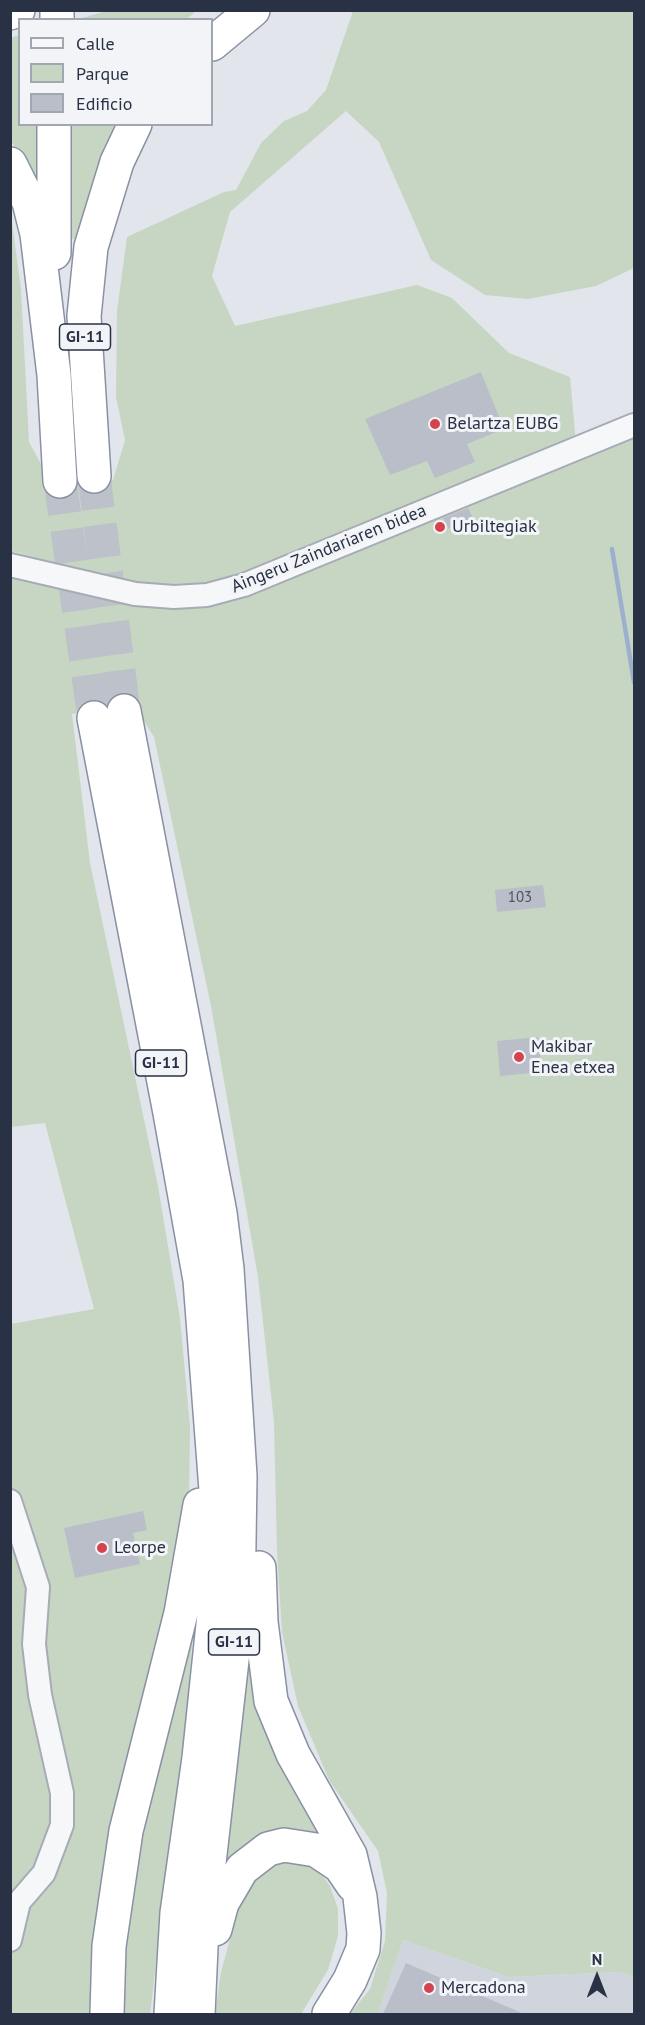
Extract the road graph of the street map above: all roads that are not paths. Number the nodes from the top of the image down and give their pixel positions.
1 (18, 10) edge
2 (253, 10) edge
3 (10, 13) edge
4 (213, 43) edge
5 (54, 126) edge
6 (134, 126) edge
7 (150, 126) edge
8 (10, 164) edge
9 (105, 199) junction
10 (54, 375) junction
11 (634, 425) edge
12 (94, 476) tunnel mouth
13 (60, 481) tunnel mouth
14 (10, 565) edge
15 (227, 1269) junction
16 (210, 1410) junction
17 (10, 1501) edge
18 (360, 1897) junction
19 (10, 1940) edge
20 (200, 1977) junction
21 (107, 2014) edge
22 (171, 2014) edge
23 (198, 2014) edge
24 (329, 2014) edge

1 - 3 highway
2 - 4 highway
5 - 10 highway, GI-11
6 - 9 highway, GI-11
7 - 9 highway
8 - 10 highway
9 - 12 highway, GI-11
10 - 13 highway, GI-11
11 - 14 street, Aingeru Zaindariaren bidea
15 - 16 highway, GI-11
15 - 18 highway
15 - 20 highway, GI-11
16 - 21 highway
16 - 22 highway, GI-11
17 - 19 street
18 - 20 highway
18 - 24 highway
20 - 23 highway, GI-11

